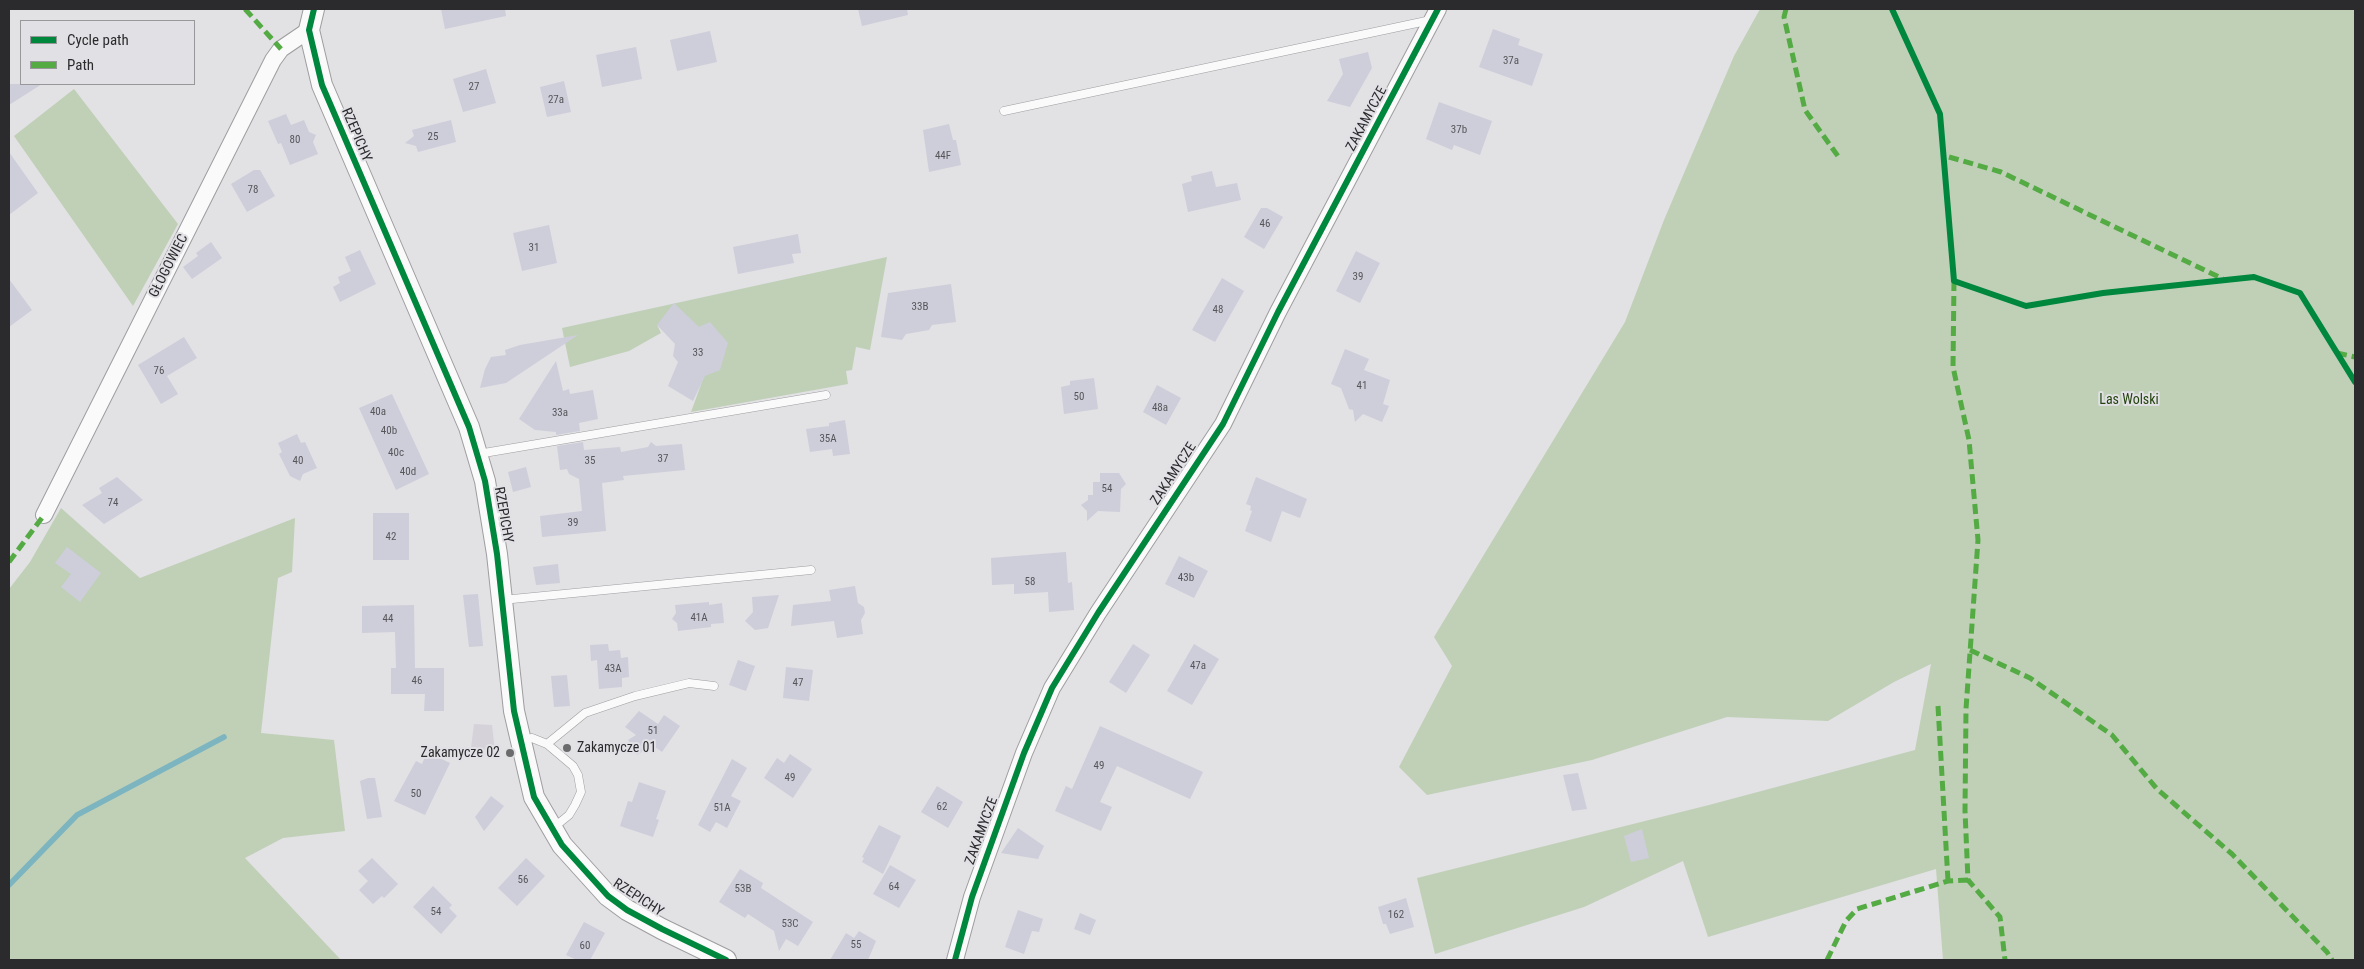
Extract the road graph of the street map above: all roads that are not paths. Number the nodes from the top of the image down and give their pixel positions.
1 (314, 9) edge
2 (1435, 14) edge
3 (309, 30) junction
4 (1004, 111) dead end
5 (826, 395) dead end
6 (476, 454) junction
7 (44, 515) dead end
8 (811, 570) dead end
9 (502, 600) junction
10 (714, 686) dead end
11 (519, 740) junction
12 (547, 744) junction
13 (551, 829) junction
14 (726, 960) edge
15 (955, 960) edge

1 - 3 street, RZEPICHY
2 - 4 lane
2 - 15 street, ZAKAMYCZE
3 - 6 street, RZEPICHY
3 - 7 street, GŁOGOWIEC
5 - 6 lane
6 - 9 street, RZEPICHY
8 - 9 lane
9 - 11 street, RZEPICHY
10 - 12 lane
11 - 12 lane
11 - 13 street, RZEPICHY
12 - 13 lane
13 - 14 street, RZEPICHY

